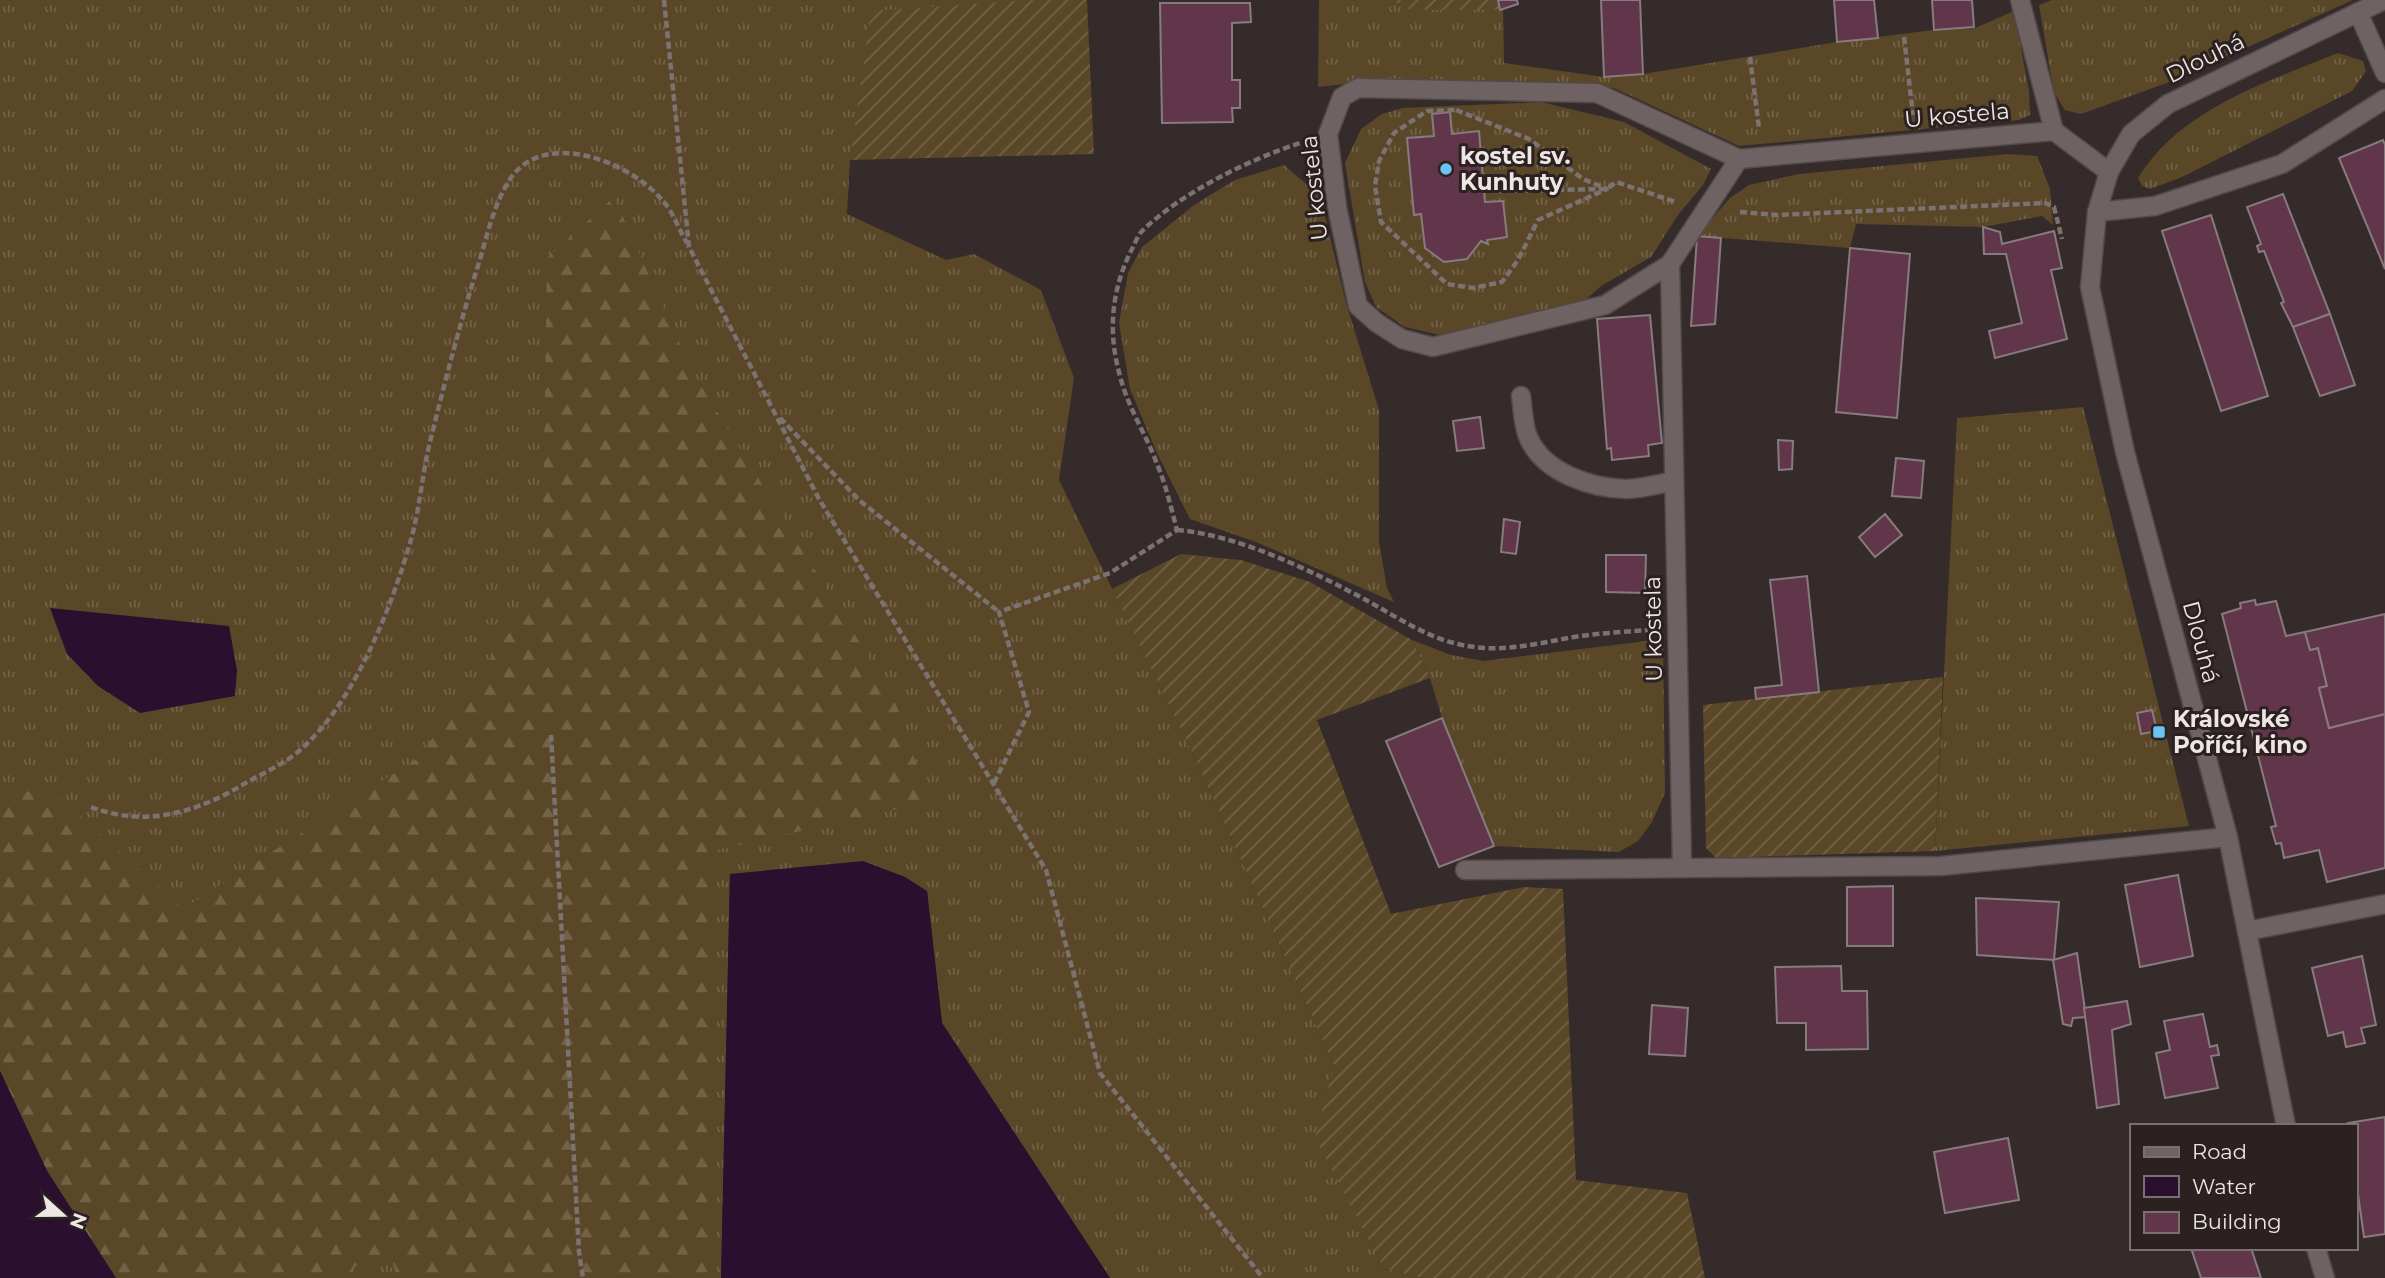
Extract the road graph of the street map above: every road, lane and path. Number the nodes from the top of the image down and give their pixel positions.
1 (664, 0) edge
2 (2020, 0) edge
3 (2384, 0) edge
4 (2358, 12) junction
5 (1904, 37) dead end
6 (1750, 57) dead end
7 (2385, 74) edge
8 (2384, 104) edge
9 (2054, 131) junction
10 (1328, 135) junction
11 (1916, 144) junction
12 (1763, 157) junction
13 (1739, 159) junction
14 (2109, 172) junction
15 (1607, 189) junction
16 (1494, 191) dead end
17 (1707, 209) junction
18 (2097, 212) junction
19 (2062, 241) dead end
20 (689, 247) junction
21 (1670, 264) junction
22 (1521, 396) dead end
23 (775, 413) junction
24 (1674, 481) junction
25 (1177, 530) junction
26 (999, 612) junction
27 (1677, 627) junction
28 (551, 736) dead end
29 (993, 784) junction
30 (91, 807) dead end
31 (2228, 837) junction
32 (1682, 867) junction
33 (1465, 870) dead end
34 (2385, 904) edge
35 (2247, 931) junction
36 (2286, 1124) edge
37 (2317, 1250) edge
38 (583, 1278) edge
39 (1263, 1278) edge
40 (2325, 1278) edge

1 - 20 path
2 - 9 street
3 - 4 street, Dlouhá
4 - 7 street
4 - 14 street, Dlouhá
5 - 11 path
6 - 12 path
8 - 18 street
9 - 11 street, U kostela
9 - 14 street
10 - 13 street, U kostela
10 - 21 street, U kostela
10 - 25 path
11 - 12 street, U kostela
12 - 13 street, U kostela
13 - 17 street, U kostela
14 - 18 street, Dlouhá
15 - 15 path
15 - 16 path
15 - 17 path
17 - 19 path
17 - 21 street, U kostela
18 - 31 street, Dlouhá
20 - 23 path
20 - 30 path
21 - 24 street, U kostela
22 - 24 street
23 - 26 path
23 - 29 path
24 - 27 street, U kostela
25 - 26 path
25 - 27 path
26 - 29 path
27 - 32 street, U kostela
28 - 38 path
29 - 39 path
31 - 32 street
31 - 35 street, Dlouhá
32 - 33 street
34 - 35 street
35 - 36 street, Dlouhá
37 - 40 street

